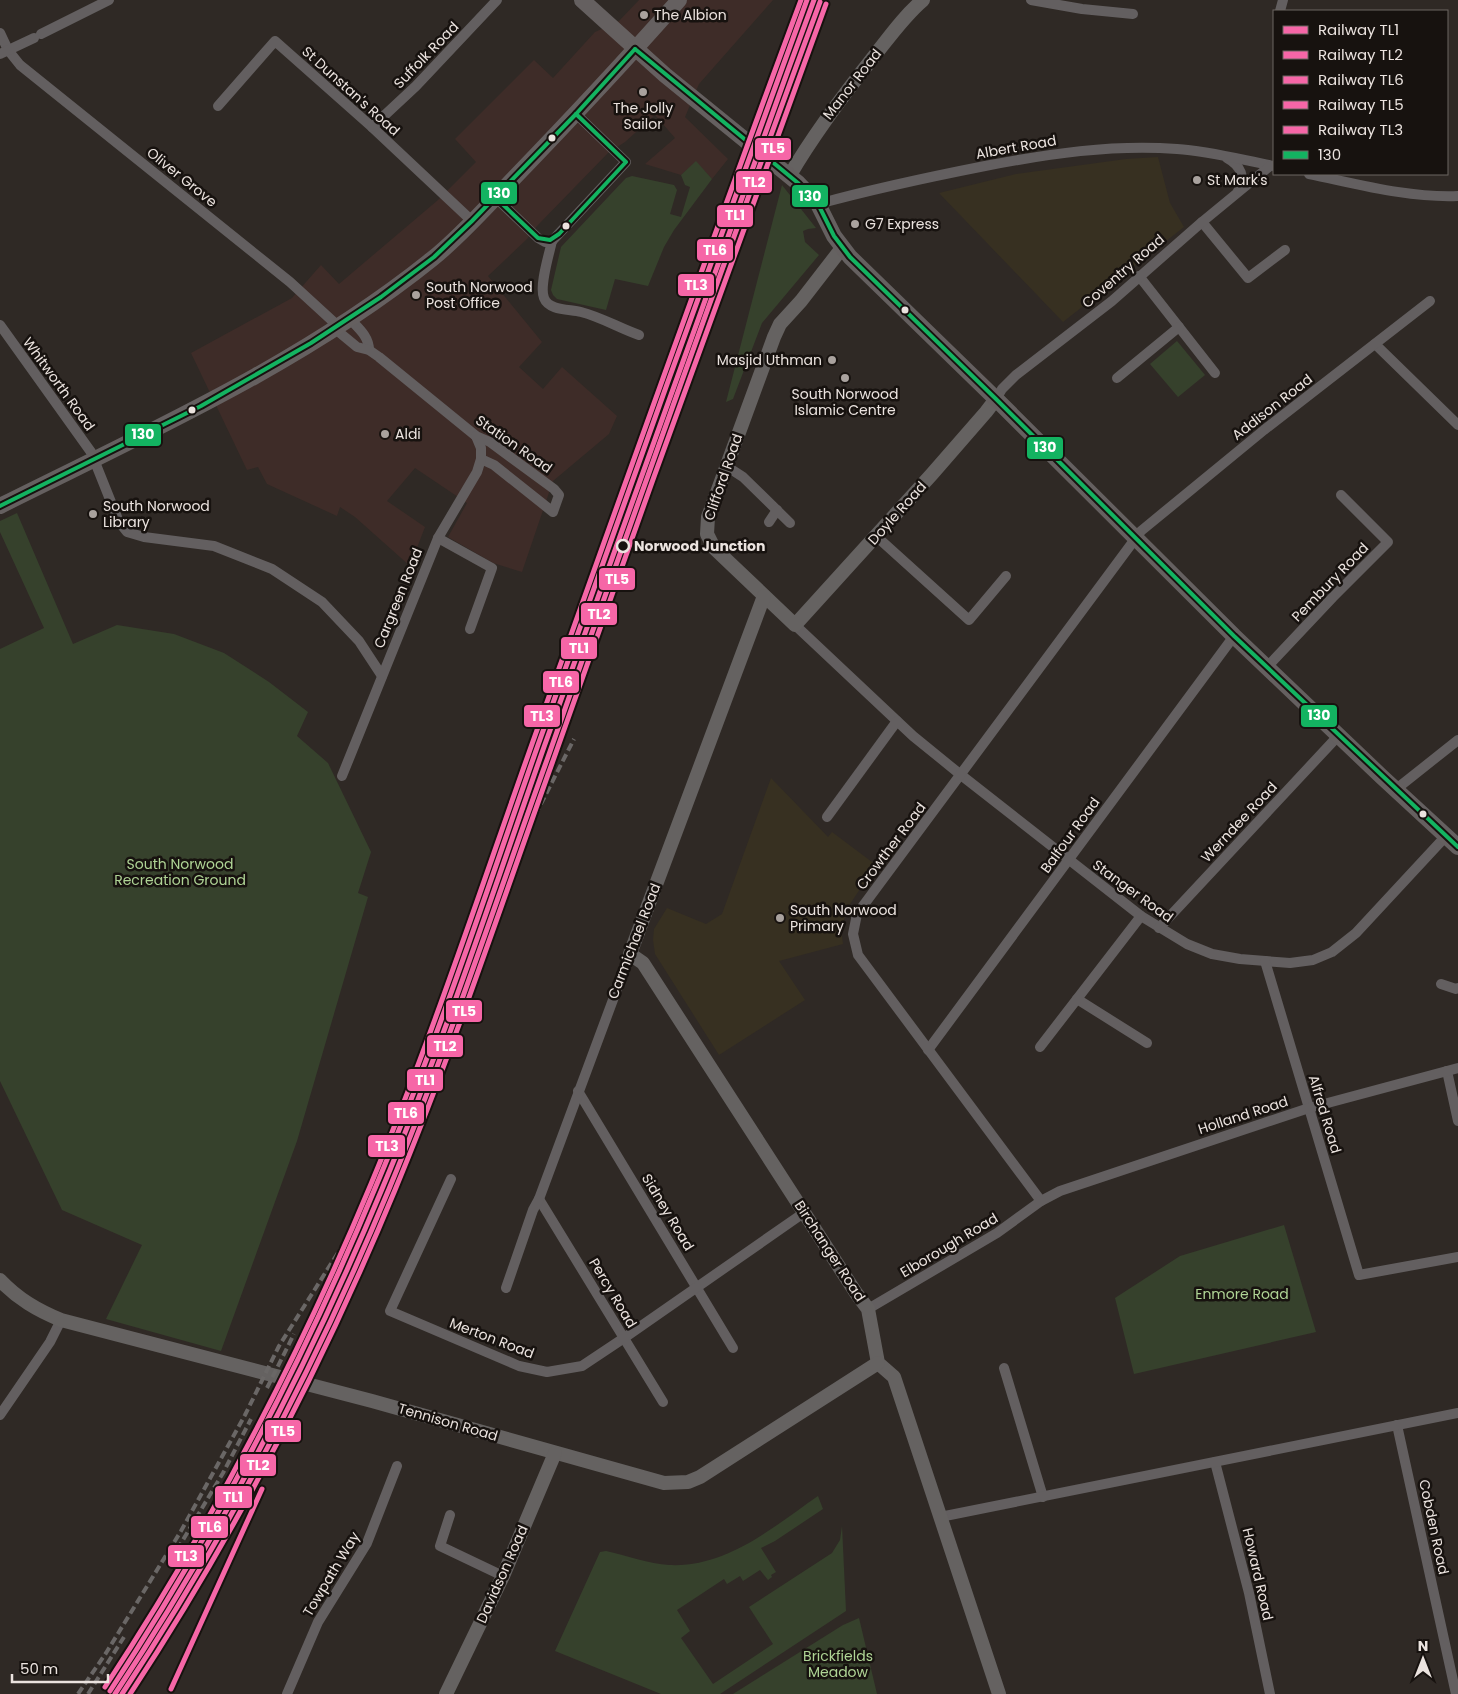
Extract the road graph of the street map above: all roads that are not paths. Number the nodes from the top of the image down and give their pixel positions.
1 (109, 0) edge
2 (497, 0) edge
3 (582, 0) edge
4 (679, 0) edge
5 (1031, 0) edge
6 (920, 1) edge
7 (1133, 14) dead end
8 (0, 33) edge
9 (635, 49) junction
10 (4, 52) edge
11 (218, 106) dead end
12 (576, 114) junction
13 (372, 128) junction
14 (1222, 156) junction
15 (1272, 166) edge
16 (790, 175) junction
17 (1314, 175) edge
18 (1234, 196) junction
19 (1458, 196) edge
20 (496, 197) junction
21 (818, 204) junction
22 (472, 221) junction
23 (1202, 222) junction
24 (552, 241) junction
25 (842, 248) junction
26 (1285, 250) dead end
27 (1139, 276) junction
28 (1430, 301) dead end
29 (341, 324) junction
30 (0, 325) edge
31 (1179, 327) junction
32 (638, 335) dead end
33 (1375, 344) junction
34 (369, 350) junction
35 (1215, 373) dead end
36 (1117, 378) dead end
37 (996, 398) junction
38 (1458, 425) edge
39 (476, 436) junction
40 (481, 459) junction
41 (94, 460) junction
42 (726, 466) junction
43 (1341, 495) dead end
44 (0, 506) edge
45 (777, 510) junction
46 (769, 522) dead end
47 (790, 523) dead end
48 (876, 536) junction
49 (438, 538) junction
50 (1135, 538) junction
51 (1006, 576) dead end
52 (764, 596) junction
53 (795, 625) junction
54 (470, 629) dead end
55 (1234, 636) junction
56 (1267, 668) junction
57 (382, 676) junction
58 (897, 721) junction
59 (1339, 735) junction
60 (1458, 740) edge
61 (961, 775) junction
62 (342, 776) dead end
63 (1395, 790) junction
64 (827, 817) dead end
65 (1452, 842) edge
66 (1069, 860) junction
67 (1141, 916) junction
68 (1159, 928) junction
69 (630, 954) junction
70 (1265, 961) junction
71 (1441, 984) dead end
72 (1458, 988) edge
73 (1077, 999) junction
74 (1147, 1042) dead end
75 (1040, 1048) dead end
76 (928, 1050) junction
77 (1458, 1068) edge
78 (1447, 1071) junction
79 (578, 1091) junction
80 (1309, 1108) junction
81 (1458, 1121) edge
82 (451, 1179) dead end
83 (540, 1199) junction
84 (1041, 1201) junction
85 (805, 1212) junction
86 (1458, 1257) edge
87 (2, 1287) edge
88 (698, 1287) junction
89 (506, 1288) dead end
90 (868, 1309) junction
91 (61, 1320) junction
92 (624, 1338) junction
93 (733, 1348) dead end
94 (878, 1363) junction
95 (1004, 1368) dead end
96 (663, 1402) dead end
97 (1458, 1413) edge
98 (0, 1415) edge
99 (1397, 1426) junction
100 (555, 1453) junction
101 (1215, 1462) junction
102 (397, 1466) dead end
103 (1043, 1496) junction
104 (450, 1515) dead end
105 (940, 1517) junction
106 (503, 1576) junction
107 (287, 1694) edge
108 (446, 1694) edge
109 (999, 1694) edge
110 (1270, 1694) edge
111 (1456, 1694) edge

1 - 10 street
2 - 13 street, Suffolk Road
3 - 9 main road
4 - 9 main road
5 - 7 street
6 - 16 street, Manor Road
8 - 10 street, Oliver Grove
9 - 12 main road
9 - 16 main road
10 - 29 street, Oliver Grove
11 - 13 street, St Dunstan's Road
12 - 20 main road
12 - 24 street
13 - 22 street, St Dunstan's Road
14 - 15 street, Albert Road
14 - 18 street, Albert Road
14 - 21 street, Albert Road
15 - 18 street, Coventry Road
16 - 21 main road
17 - 19 street
18 - 23 street, Coventry Road
20 - 22 main road
20 - 24 street
21 - 25 main road
22 - 29 main road
23 - 26 street
23 - 27 street, Coventry Road
24 - 32 street
25 - 37 main road
25 - 42 street, Clifford Road
27 - 31 street
27 - 37 street, Coventry Road
28 - 33 street, Addison Road
29 - 34 street, Station Road
29 - 34 street, Station Road
29 - 41 main road
30 - 41 street, Whitworth Road
31 - 35 street
31 - 36 street
33 - 38 street
33 - 50 street, Addison Road
34 - 39 street, Station Road
37 - 48 street, Doyle Road
37 - 50 main road
39 - 40 street
39 - 40 street, Station Road
40 - 49 street, Cargreen Road
41 - 44 main road
41 - 57 street, Whitworth Road
42 - 45 street
42 - 52 street, Clifford Road
43 - 56 street, Pembury Road
45 - 46 street
45 - 47 street
48 - 51 street
48 - 53 street, Doyle Road
49 - 54 street
49 - 57 street, Cargreen Road
50 - 55 main road
50 - 61 street, Crowther Road
52 - 53 street, Clifford Road
52 - 69 street, Carmichael Road
53 - 58 street, Clifford Road
55 - 56 main road
55 - 66 street, Balfour Road
56 - 59 main road
57 - 62 street, Cargreen Road
58 - 61 street, Clifford Road
58 - 64 street
59 - 63 main road
59 - 68 street, Werndee Road
60 - 63 street
61 - 66 street, Stanger Road
61 - 76 street, Crowther Road
63 - 65 main road
65 - 70 street, Stanger Road
66 - 67 street, Stanger Road
66 - 76 street, Balfour Road
67 - 68 street, Stanger Road
67 - 73 street
68 - 70 street, Stanger Road
69 - 79 street, Carmichael Road
69 - 85 street, Birchanger Road
70 - 80 street, Alfred Road
71 - 72 street
73 - 74 street
73 - 75 street
76 - 84 street, Crowther Road
77 - 78 street, Holland Road
78 - 80 street, Holland Road
78 - 81 street
79 - 83 street, Carmichael Road
79 - 88 street, Sidney Road
80 - 84 street, Holland Road
80 - 86 street, Alfred Road
82 - 92 street, Merton Road
83 - 89 street, Carmichael Road
83 - 92 street, Percy Road
84 - 90 street, Elborough Road
85 - 88 street, Merton Road
85 - 90 street, Birchanger Road
87 - 91 street, Tennison Road
88 - 92 street, Merton Road
88 - 93 street, Sidney Road
90 - 94 street, Birchanger Road
91 - 98 street
91 - 100 street, Tennison Road
92 - 96 street, Percy Road
94 - 100 street, Tennison Road
94 - 105 street
95 - 103 street
97 - 99 street
99 - 101 street
99 - 111 street, Cobden Road
100 - 106 street, Davidson Road
101 - 103 street
101 - 110 street, Howard Road
102 - 107 street, Towpath Way
103 - 105 street
104 - 106 street
105 - 109 street
106 - 108 street, Davidson Road

